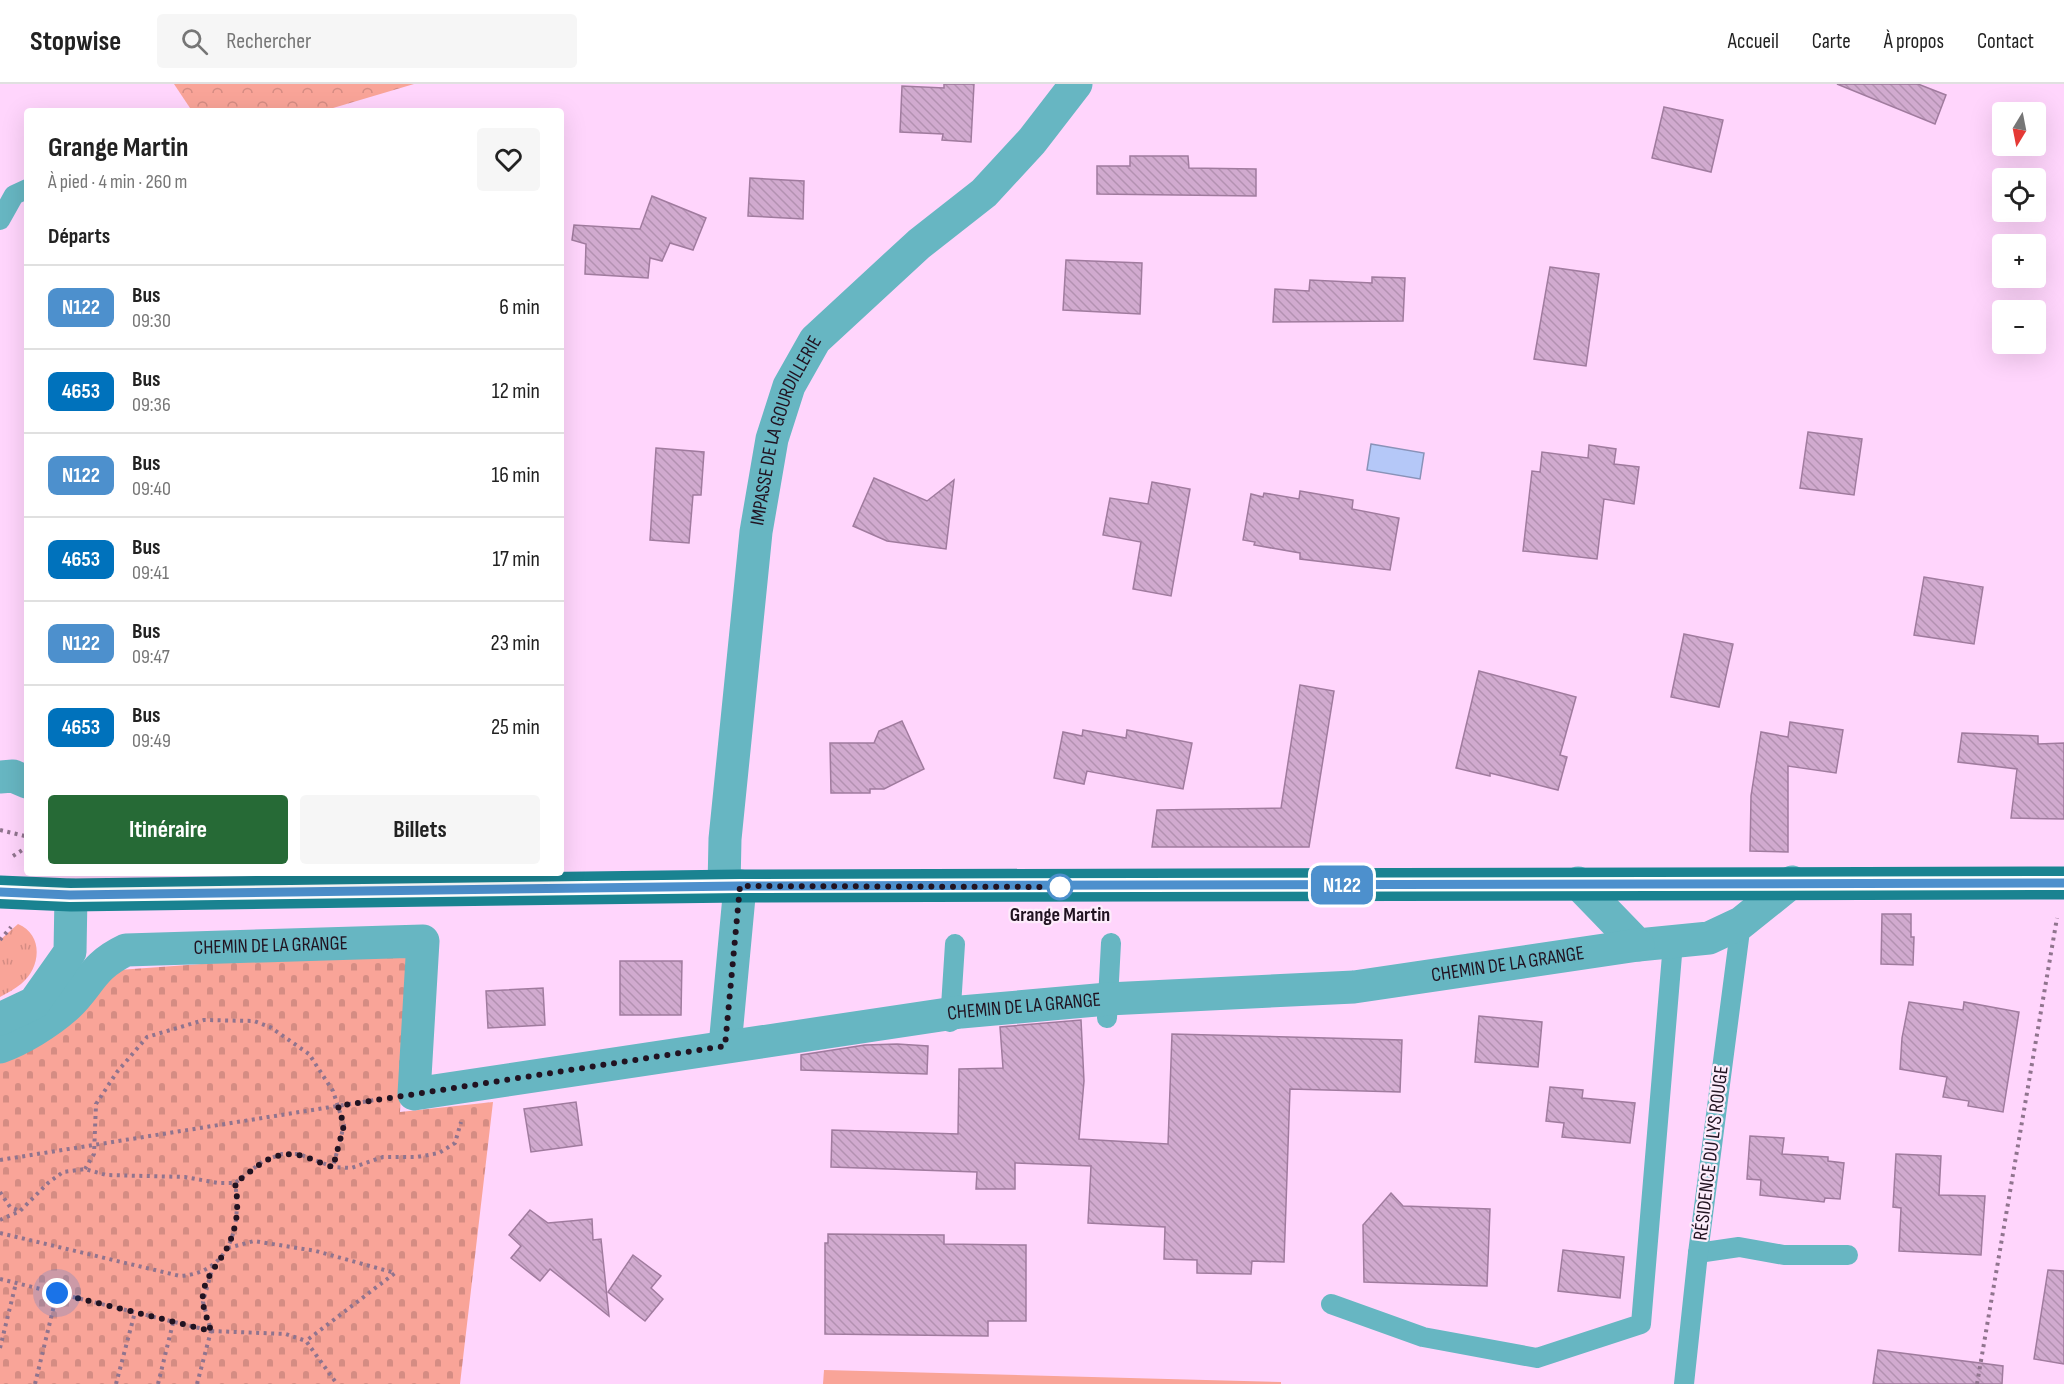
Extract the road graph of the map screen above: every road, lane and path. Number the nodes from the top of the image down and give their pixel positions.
1 (1076, 84) edge
2 (24, 190) edge
3 (0, 220) edge
4 (0, 777) edge
5 (24, 781) edge
6 (0, 830) edge
7 (24, 836) edge
8 (24, 848) edge
9 (4, 855) dead end
10 (1792, 882) junction
11 (1578, 883) junction
12 (2063, 883) edge
13 (71, 884) edge
14 (732, 886) junction
15 (0, 892) edge
16 (1741, 923) junction
17 (1673, 942) junction
18 (1111, 943) dead end
19 (956, 944) dead end
20 (1638, 945) junction
21 (1107, 1008) junction
22 (0, 1019) edge
23 (951, 1021) junction
24 (725, 1046) junction
25 (0, 1047) edge
26 (414, 1094) junction
27 (338, 1106) junction
28 (461, 1117) dead end
29 (94, 1144) junction
30 (0, 1160) edge
31 (333, 1167) junction
32 (85, 1169) junction
33 (235, 1183) junction
34 (0, 1191) edge
35 (20, 1211) junction
36 (0, 1220) edge
37 (0, 1233) edge
38 (227, 1248) junction
39 (1698, 1252) junction
40 (1848, 1255) dead end
41 (213, 1266) junction
42 (0, 1279) edge
43 (16, 1283) junction
44 (57, 1293) junction
45 (1331, 1304) dead end
46 (135, 1312) junction
47 (173, 1323) junction
48 (211, 1331) junction
49 (306, 1341) junction
50 (0, 1348) edge
51 (35, 1384) edge
52 (116, 1384) edge
53 (158, 1384) edge
54 (197, 1384) edge
55 (337, 1384) edge
56 (1684, 1384) edge
57 (1977, 1384) edge

1 - 14 street, IMPASSE DE LA GOURDILLERIE
2 - 3 lane
4 - 5 street
6 - 7 path
8 - 9 path
10 - 11 main road
10 - 12 main road
10 - 16 street, CHEMIN DE LA GRANGE
11 - 14 main road
11 - 20 street
12 - 57 path
13 - 14 main road
13 - 15 main road
13 - 22 street
14 - 24 street, IMPASSE DE LA GOURDILLERIE
16 - 17 street, CHEMIN DE LA GRANGE
16 - 39 lane, RÉSIDENCE DU LYS ROUGE
17 - 20 street, CHEMIN DE LA GRANGE
17 - 45 lane
18 - 21 lane
19 - 23 lane
20 - 21 street, CHEMIN DE LA GRANGE
21 - 23 street, CHEMIN DE LA GRANGE
23 - 24 street, CHEMIN DE LA GRANGE
24 - 26 street, CHEMIN DE LA GRANGE
25 - 26 street, CHEMIN DE LA GRANGE
26 - 27 path
27 - 29 path
27 - 29 path
27 - 31 path
28 - 31 path
29 - 30 path
29 - 32 path
31 - 33 path
32 - 33 path
32 - 35 path
33 - 38 path
34 - 35 path
35 - 36 path
37 - 41 path
38 - 41 path
38 - 49 path
39 - 40 lane
39 - 56 lane, RÉSIDENCE DU LYS ROUGE
41 - 48 path
42 - 43 path
43 - 44 path
43 - 50 path
44 - 46 path
44 - 51 path
46 - 47 path
46 - 52 path
47 - 48 path
47 - 53 path
48 - 49 path
48 - 54 path
49 - 55 path

